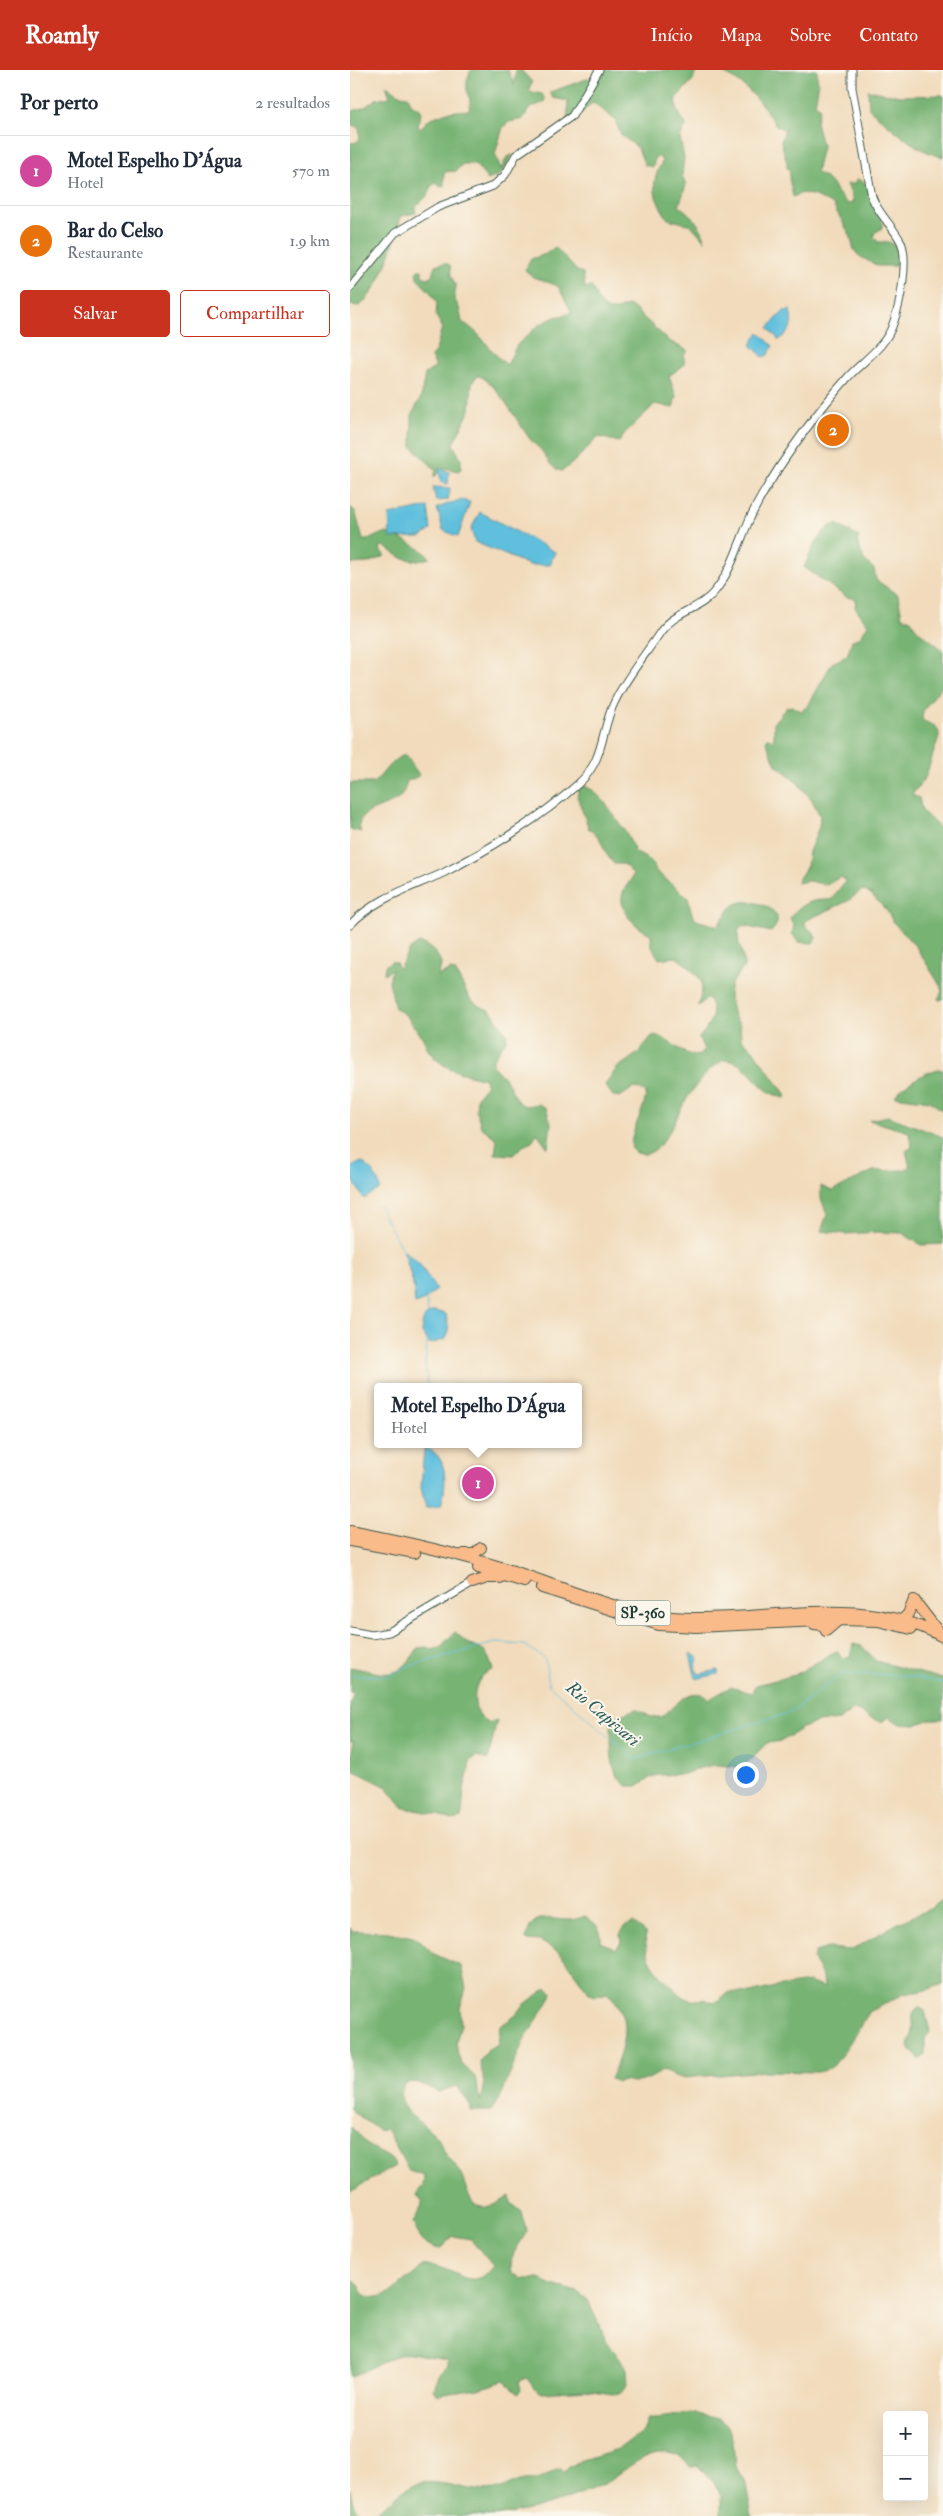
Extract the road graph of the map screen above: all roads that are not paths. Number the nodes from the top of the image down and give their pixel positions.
1 (600, 70) edge
2 (852, 70) edge
3 (350, 288) edge
4 (350, 925) edge
5 (350, 1531) edge
6 (350, 1541) edge
7 (466, 1564) junction
8 (512, 1578) junction
9 (472, 1583) junction
10 (902, 1620) junction
11 (350, 1631) edge
12 (943, 1636) edge
13 (943, 1644) edge

1 - 3 street
2 - 4 street
5 - 10 highway, SP-360
6 - 7 highway, SP-360
7 - 8 highway, SP-360
7 - 9 highway
8 - 9 highway
8 - 13 highway, SP-360
9 - 11 street
10 - 12 highway, SP-360
10 - 12 highway

